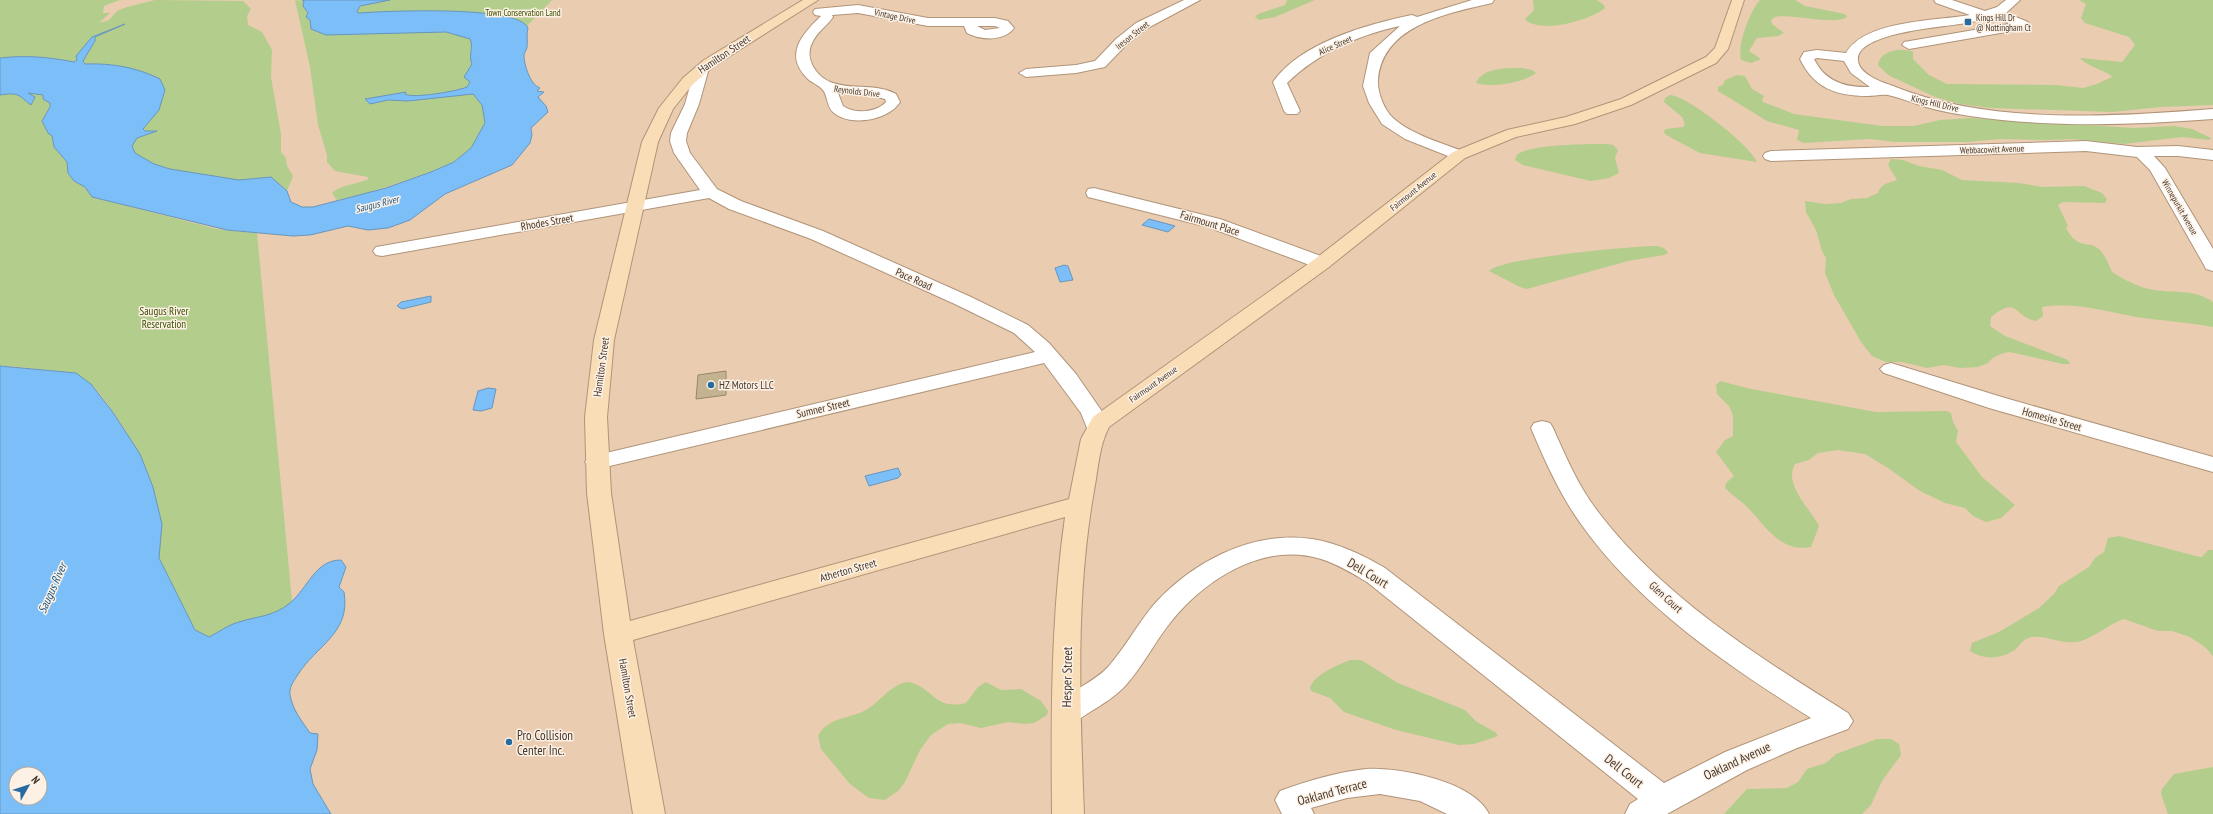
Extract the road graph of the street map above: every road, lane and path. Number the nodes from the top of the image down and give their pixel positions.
1 (1194, 0) edge
2 (1488, 0) edge
3 (1738, 0) edge
4 (1940, 0) edge
5 (2014, 0) edge
6 (818, 8) edge
7 (1989, 14) junction
8 (1429, 16) junction
9 (970, 22) dead end
10 (1918, 26) junction
11 (1948, 38) junction
12 (1909, 45) dead end
13 (1851, 58) junction
14 (702, 68) junction
15 (1026, 72) dead end
16 (829, 87) dead end
17 (1890, 90) junction
18 (1292, 111) dead end
19 (2213, 114) edge
20 (2141, 152) junction
21 (1459, 155) junction
22 (2213, 155) edge
23 (1771, 156) dead end
24 (712, 193) junction
25 (1094, 193) dead end
26 (635, 206) junction
27 (382, 251) dead end
28 (1322, 263) junction
29 (2213, 265) edge
30 (1049, 355) junction
31 (1891, 369) dead end
32 (1097, 428) junction
33 (1542, 428) dead end
34 (597, 462) junction
35 (2213, 465) edge
36 (1078, 505) junction
37 (618, 634) junction
38 (1067, 712) junction
39 (1838, 721) joint
40 (1651, 807) edge
41 (649, 814) edge
42 (1068, 814) edge
43 (1298, 814) edge
44 (1473, 814) edge

1 - 15 street, Ireson Street
2 - 8 street
3 - 21 street, Fairmount Avenue
4 - 7 street
5 - 7 street
6 - 9 street, Vintage Drive
6 - 14 street, Hamilton Street
6 - 16 street, Reynolds Drive
7 - 10 street
7 - 11 street
8 - 18 street, Alice Street
8 - 21 street
10 - 11 street
10 - 13 street
11 - 12 street
13 - 17 street, Kings Hill Drive
13 - 17 street
14 - 24 street, Pace Road
14 - 26 street, Hamilton Street
17 - 19 street, Kings Hill Drive
20 - 22 street, Webbacowitt Avenue
20 - 23 street, Webbacowitt Avenue
20 - 29 street, Winnepurkit Avenue
21 - 28 street, Fairmount Avenue
24 - 26 street, Rhodes Street
24 - 30 street, Pace Road
25 - 28 street, Fairmount Place
26 - 27 street, Rhodes Street
26 - 34 street, Hamilton Street
28 - 32 street, Fairmount Avenue
30 - 32 street, Pace Road
30 - 34 street, Sumner Street
31 - 35 street, Homesite Street
32 - 36 street
33 - 39 street, Glen Court
34 - 37 street, Hamilton Street
36 - 37 street, Atherton Street
36 - 38 street, Hesper Street
37 - 41 street, Hamilton Street
38 - 40 street, Dell Court
38 - 42 street, Hesper Street
39 - 40 street, Oakland Avenue
43 - 44 street, Oakland Terrace

